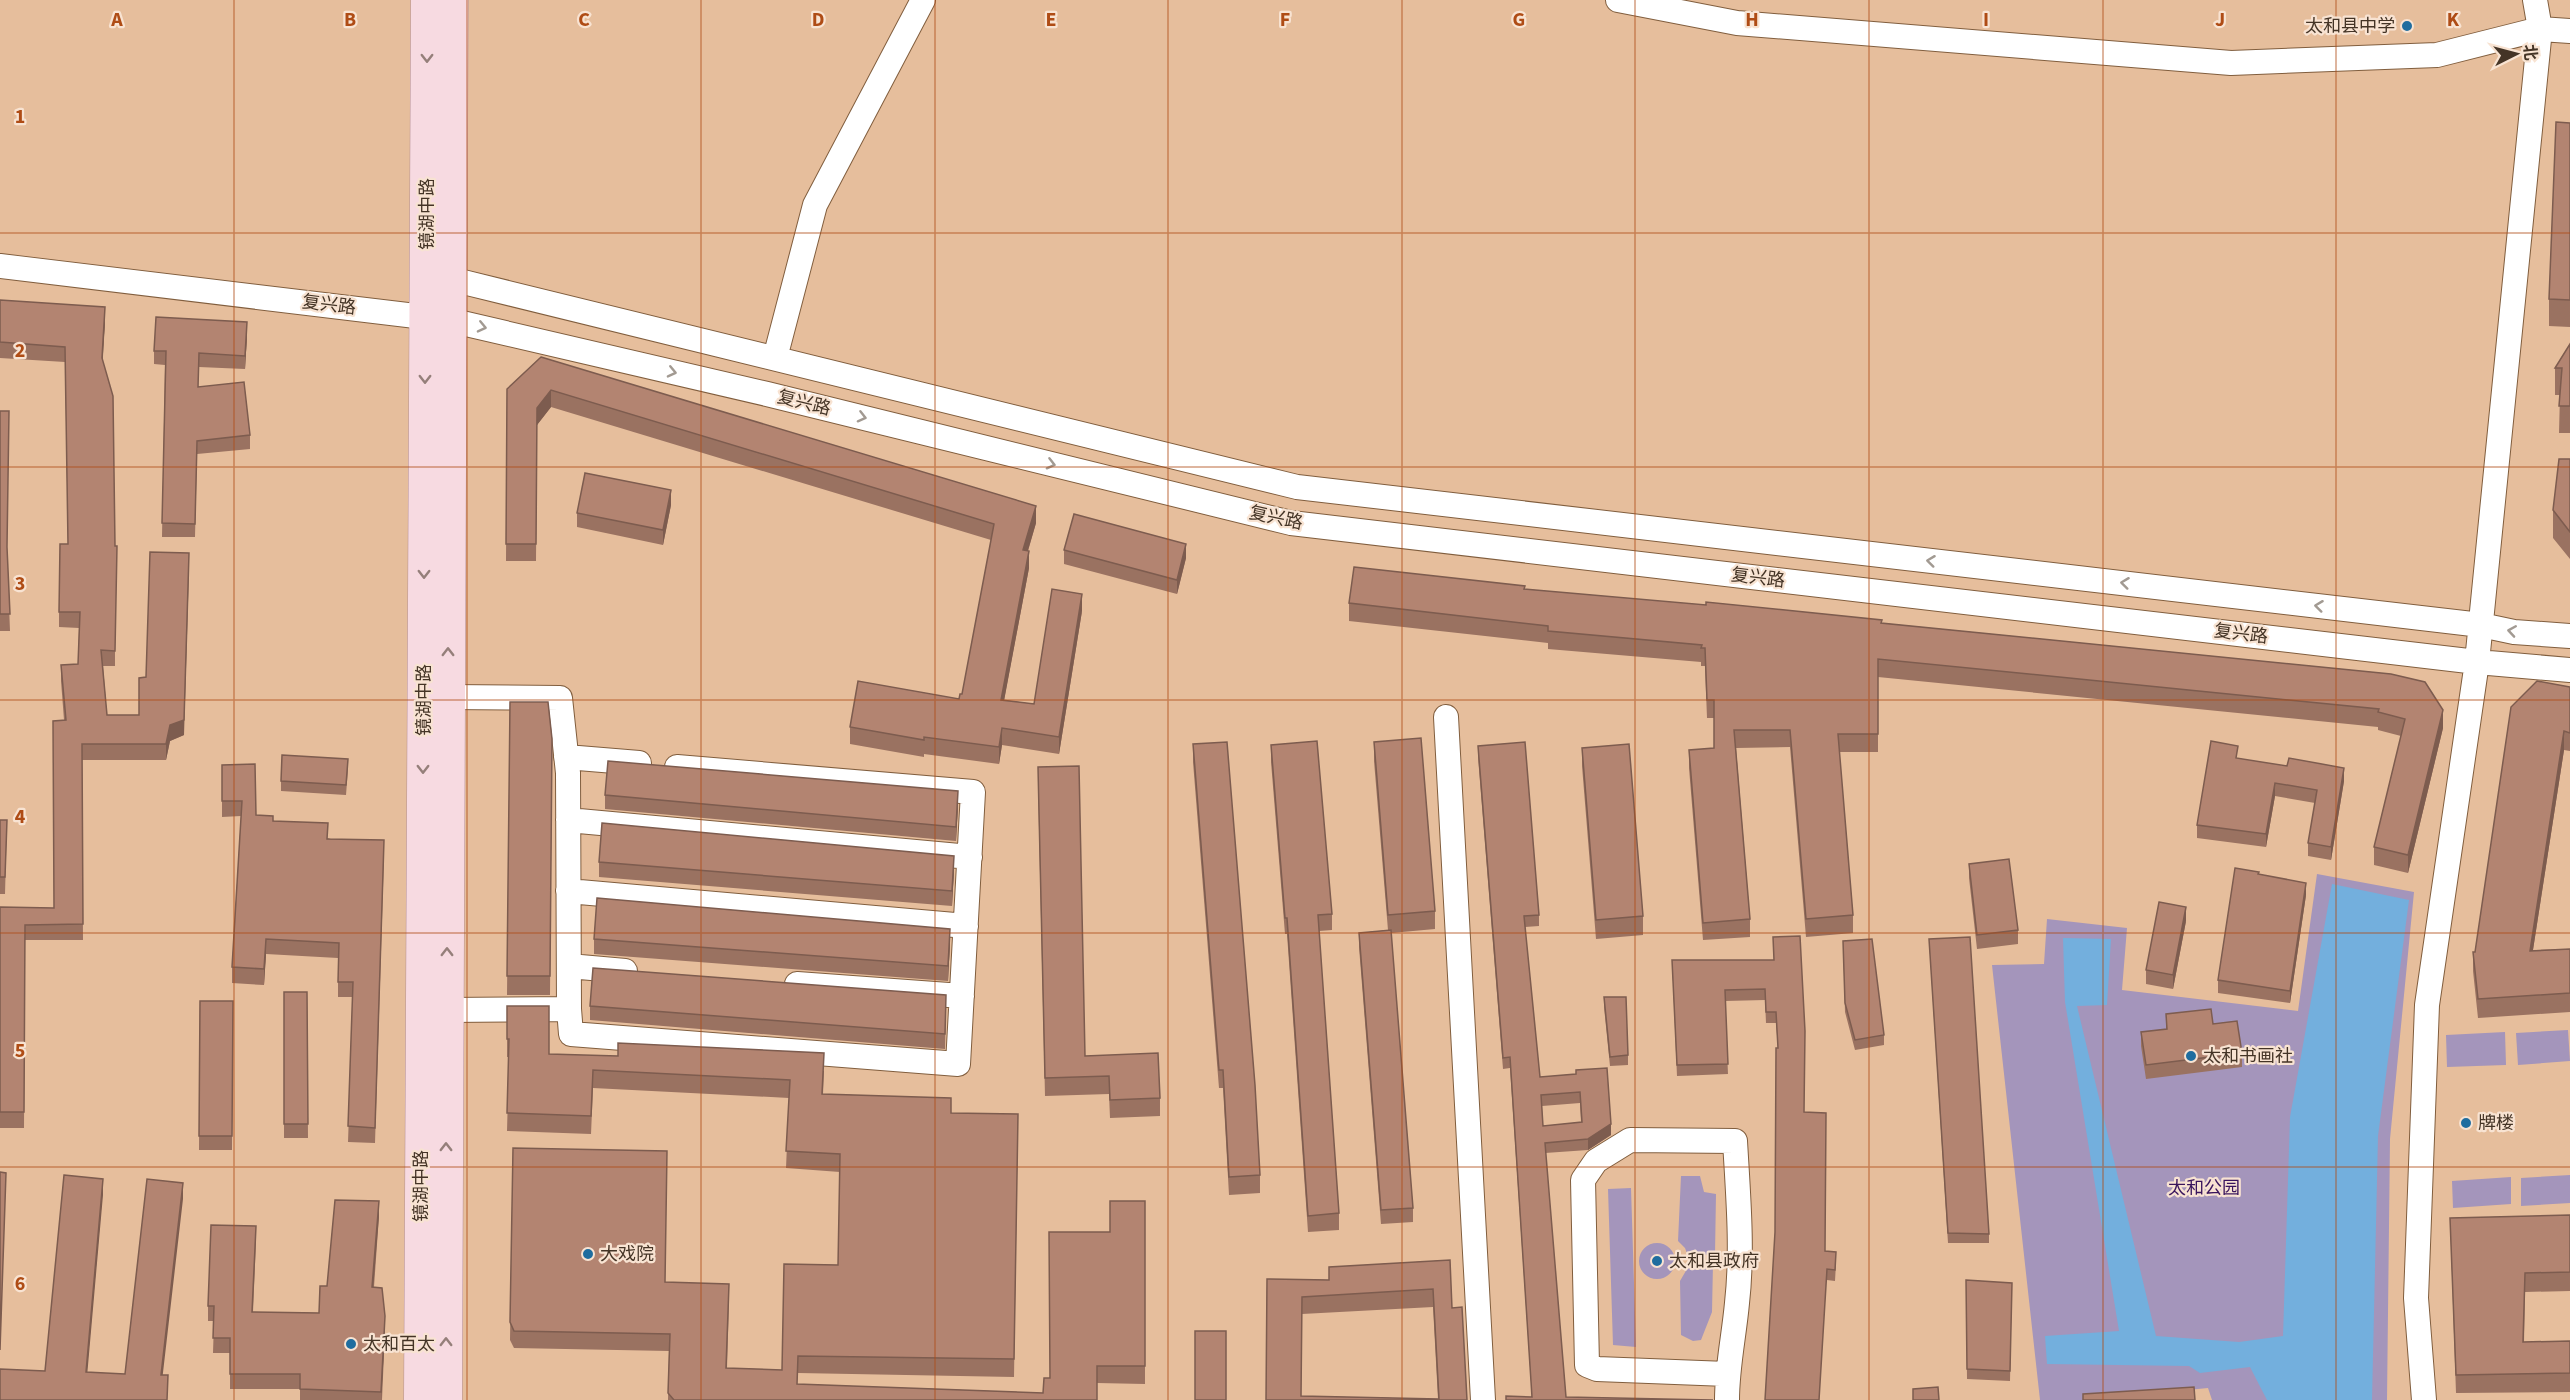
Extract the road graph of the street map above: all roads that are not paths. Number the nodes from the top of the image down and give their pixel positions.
1 (427, 0) edge
2 (452, 0) edge
3 (923, 0) edge
4 (1618, 0) edge
5 (2535, 0) edge
6 (2540, 29) junction
7 (2570, 31) edge
8 (0, 266) edge
9 (439, 274) junction
10 (437, 318) junction
11 (775, 358) junction
12 (2481, 625) junction
13 (2570, 636) edge
14 (2477, 662) junction
15 (2570, 670) edge
16 (448, 697) junction
17 (1446, 717) dead end
18 (566, 757) junction
19 (568, 820) junction
20 (970, 857) junction
21 (568, 891) junction
22 (966, 926) junction
23 (568, 966) junction
24 (652, 973) edge
25 (771, 982) edge
26 (962, 996) junction
27 (569, 1009) junction
28 (447, 1010) junction
29 (1727, 1374) junction
30 (420, 1400) edge
31 (446, 1400) edge
32 (1483, 1400) edge
33 (1727, 1400) edge
34 (2424, 1400) edge

1 -> 9 main road, 镜湖中路
2 - 9 main road, 镜湖中路
3 - 11 street
4 - 6 street
5 - 6 street
6 - 7 street
6 - 12 street
8 - 10 street, 复兴路
9 - 10 main road, 镜湖中路
9 - 11 street, 复兴路
10 -> 14 street, 复兴路
16 -> 10 main road, 镜湖中路
10 -> 30 main road, 镜湖中路
12 -> 11 street, 复兴路
13 -> 12 street, 复兴路
12 - 14 street
14 - 15 street, 复兴路
14 - 34 street
16 - 18 street
28 -> 16 main road, 镜湖中路
17 - 32 street
18 - 19 street
18 - 20 street
19 - 20 street
19 - 21 street
20 - 22 street
21 - 22 street
21 - 23 street
22 - 26 street
23 - 24 street
23 - 27 street
25 - 26 street
26 - 27 street
27 - 28 street
31 -> 28 main road, 镜湖中路
29 - 29 street
29 - 33 street

